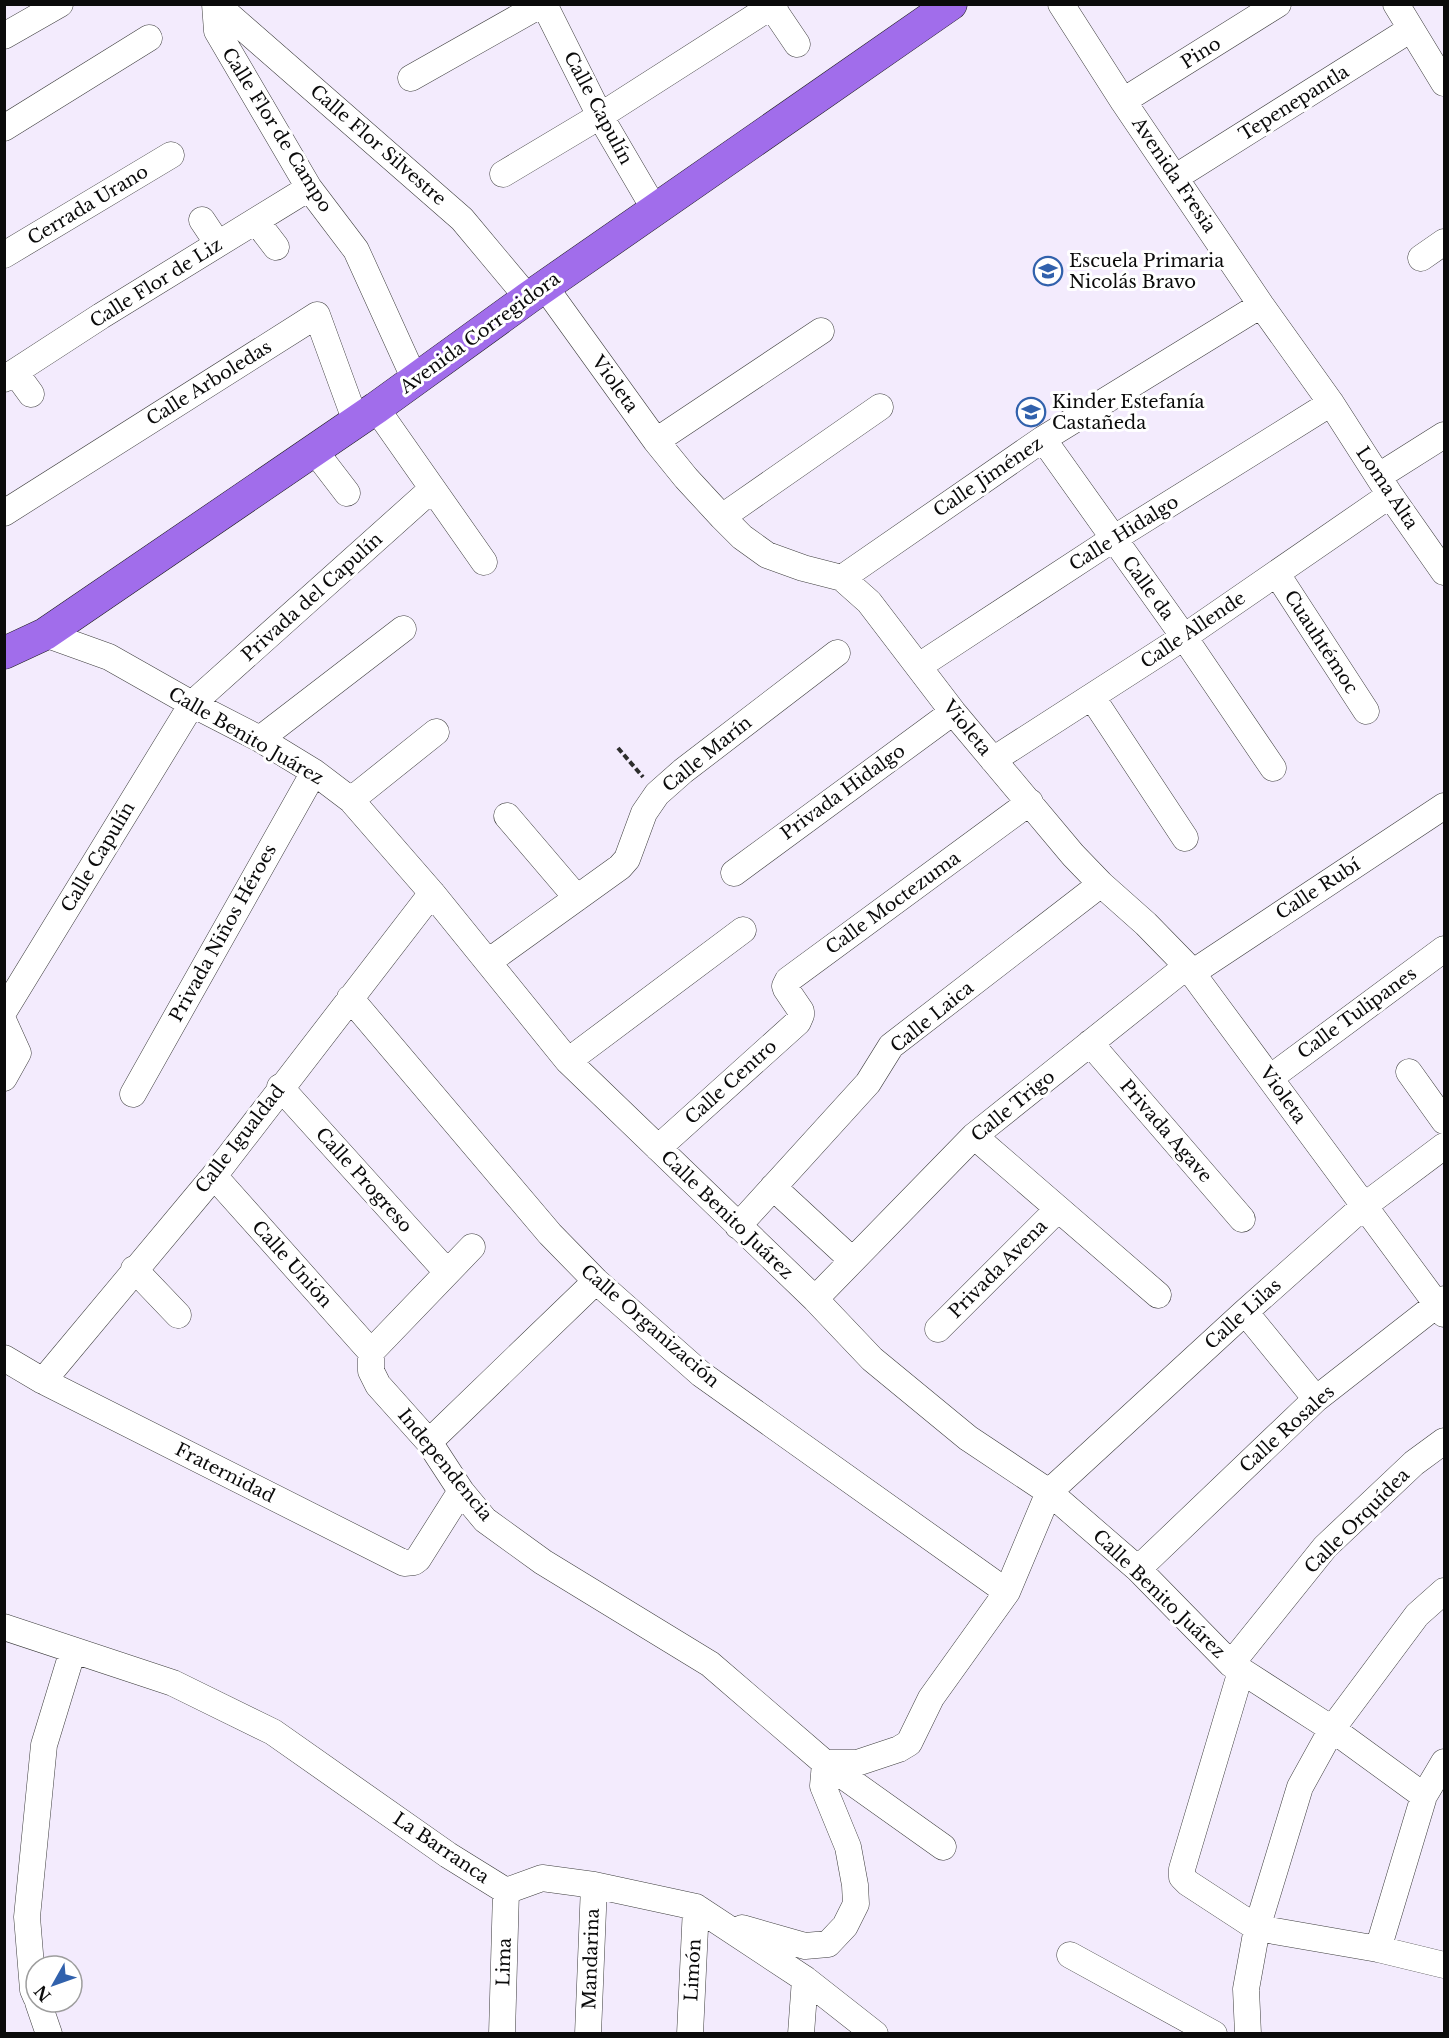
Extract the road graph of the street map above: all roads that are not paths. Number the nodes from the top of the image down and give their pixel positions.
1 (60, 4) edge
2 (216, 4) edge
3 (543, 4) edge
4 (951, 4) edge
5 (1061, 4) edge
6 (1278, 4) edge
7 (1396, 4) edge
8 (774, 5) edge
9 (1411, 30) junction
10 (4, 36) edge
11 (149, 38) dead end
12 (797, 44) dead end
13 (411, 78) dead end
14 (1444, 83) edge
15 (1123, 100) junction
16 (600, 116) junction
17 (4, 128) edge
18 (171, 154) dead end
19 (503, 174) dead end
20 (1176, 177) junction
21 (309, 188) junction
22 (655, 210) junction
23 (202, 220) dead end
24 (256, 221) junction
25 (1444, 242) edge
26 (218, 244) junction
27 (276, 247) dead end
28 (4, 255) edge
29 (1421, 258) dead end
30 (537, 292) junction
31 (1261, 304) junction
32 (821, 331) dead end
33 (10, 375) edge
34 (415, 380) junction
35 (31, 394) dead end
36 (1331, 404) junction
37 (880, 407) dead end
38 (366, 415) junction
39 (1444, 435) edge
40 (1043, 439) junction
41 (656, 441) junction
42 (314, 450) junction
43 (1384, 486) junction
44 (432, 489) junction
45 (346, 493) dead end
46 (4, 513) edge
47 (722, 517) junction
48 (1113, 539) junction
49 (484, 562) dead end
50 (1442, 565) edge
51 (1277, 574) junction
52 (842, 578) junction
53 (403, 629) dead end
54 (45, 634) junction
55 (1184, 637) junction
56 (4, 653) edge
57 (837, 653) dead end
58 (919, 666) junction
59 (1092, 697) junction
60 (192, 704) junction
61 (1366, 711) dead end
62 (953, 712) junction
63 (436, 732) dead end
64 (260, 739) junction
65 (993, 760) junction
66 (1273, 768) dead end
67 (314, 772) junction
68 (351, 800) junction
69 (1030, 802) junction
70 (1444, 806) edge
71 (507, 816) dead end
72 (1185, 838) dead end
73 (734, 873) dead end
74 (1101, 884) junction
75 (432, 893) junction
76 (577, 898) junction
77 (743, 930) dead end
78 (1443, 952) edge
79 (488, 962) junction
80 (1189, 969) junction
81 (350, 998) junction
82 (4, 1011) edge
83 (801, 1015) joint
84 (4, 1022) edge
85 (1090, 1043) junction
86 (568, 1061) junction
87 (1409, 1072) dead end
88 (4, 1078) edge
89 (1270, 1078) junction
90 (280, 1088) junction
91 (133, 1094) dead end
92 (1444, 1121) edge
93 (974, 1136) junction
94 (1444, 1146) edge
95 (658, 1148) junction
96 (214, 1176) junction
97 (773, 1188) junction
98 (1364, 1206) junction
99 (1058, 1209) junction
100 (1242, 1219) dead end
101 (738, 1226) junction
102 (471, 1247) dead end
103 (852, 1260) junction
104 (134, 1269) junction
105 (447, 1272) junction
106 (596, 1281) junction
107 (1158, 1295) dead end
108 (815, 1299) junction
109 (1442, 1306) edge
110 (1245, 1312) junction
111 (178, 1315) dead end
112 (938, 1329) dead end
113 (371, 1352) junction
114 (4, 1358) edge
115 (43, 1381) junction
116 (1316, 1399) junction
117 (1444, 1441) edge
118 (429, 1442) junction
119 (461, 1491) junction
120 (1049, 1492) junction
121 (1138, 1569) junction
122 (1444, 1591) edge
123 (1007, 1592) junction
124 (4, 1627) edge
125 (73, 1650) junction
126 (1236, 1667) junction
127 (1332, 1729) junction
128 (1444, 1762) edge
129 (825, 1763) junction
130 (1424, 1796) junction
131 (943, 1847) dead end
132 (594, 1885) junction
133 (506, 1891) junction
134 (696, 1907) junction
135 (718, 1921) junction
136 (1257, 1928) junction
137 (1378, 1949) junction
138 (30, 1954) edge
139 (1070, 1955) dead end
140 (1444, 1965) edge
141 (805, 1979) junction
142 (42, 2014) edge
143 (49, 2034) edge
144 (502, 2034) edge
145 (588, 2034) edge
146 (690, 2034) edge
147 (801, 2034) edge
148 (875, 2034) edge
149 (1214, 2034) edge
150 (1248, 2034) edge

1 - 10 street
2 - 21 street, Calle Flor de Campo
2 - 30 street, Calle Flor Silvestre
3 - 13 street
3 - 16 street, Calle Capulín
4 - 22 main road, Avenida Corregidora
5 - 15 street, Avenida Fresia
6 - 15 street, Pino
7 - 9 street
8 - 12 street
8 - 16 street
9 - 14 street
9 - 20 street, Tepenepantla
11 - 17 street
15 - 20 street, Avenida Fresia
16 - 19 street
16 - 22 street, Calle Capulín
18 - 28 street, Cerrada Urano
20 - 31 street, Avenida Fresia
21 - 24 street, Calle Flor de Liz
21 - 34 street, Calle Flor de Campo
22 - 30 main road, Avenida Corregidora
23 - 26 street
24 - 26 street, Calle Flor de Liz
24 - 27 street
25 - 29 street
26 - 33 street, Calle Flor de Liz
30 - 34 main road, Avenida Corregidora
30 - 41 street, Violeta
31 - 36 street, Avenida Fresia
31 - 40 street, Calle Jiménez
32 - 41 street
33 - 35 street
34 - 38 main road, Avenida Corregidora
36 - 43 street, Loma Alta
36 - 48 street, Calle Hidalgo
37 - 47 street
38 - 42 main road, Avenida Corregidora
38 - 44 street
38 - 46 street, Calle Arboledas
39 - 43 street, Calle Allende
40 - 48 street, Calle da
40 - 52 street, Calle Jiménez
41 - 47 street, Violeta
42 - 45 street
42 - 54 main road, Avenida Corregidora
43 - 50 street, Loma Alta
43 - 51 street, Calle Allende
44 - 49 street
44 - 60 street, Privada del Capulín
47 - 52 street, Violeta
48 - 55 street, Calle da
48 - 58 street, Calle Hidalgo
51 - 55 street, Calle Allende
51 - 61 street, Cuauhtémoc
52 - 58 street, Violeta
53 - 64 street
54 - 56 main road, Avenida Corregidora
54 - 60 street, Calle Benito Juárez
55 - 59 street, Calle Allende
55 - 66 street, Calle da
57 - 76 street, Calle Marín
58 - 62 street, Violeta
59 - 65 street, Calle Allende
59 - 72 street
60 - 64 street, Calle Benito Juárez
60 - 82 street, Calle Capulín
62 - 65 street, Violeta
62 - 73 street, Privada Hidalgo
63 - 68 street
64 - 67 street, Calle Benito Juárez
65 - 69 street, Violeta
67 - 68 street, Calle Benito Juárez
67 - 91 street, Privada Niños Héroes
68 - 75 street, Calle Benito Juárez
69 - 74 street, Violeta
69 - 83 street, Calle Moctezuma
70 - 80 street, Calle Rubí
71 - 76 street
74 - 80 street, Violeta
74 - 97 street, Calle Laica
75 - 79 street, Calle Benito Juárez
75 - 81 street, Calle Igualdad
76 - 79 street, Calle Marín
77 - 86 street
78 - 89 street, Calle Tulipanes
79 - 86 street, Calle Benito Juárez
80 - 85 street, Calle Trigo
80 - 89 street, Violeta
81 - 90 street, Calle Igualdad
81 - 106 street, Calle Organización
83 - 95 street, Calle Centro
84 - 88 street
85 - 93 street, Calle Trigo
85 - 100 street, Privada Agave
86 - 95 street, Calle Benito Juárez
87 - 92 street
89 - 98 street, Violeta
90 - 96 street, Calle Igualdad
90 - 105 street, Calle Progreso
93 - 99 street
93 - 103 street, Calle Trigo
94 - 98 street, Calle Lilas
95 - 101 street, Calle Benito Juárez
96 - 104 street, Calle Igualdad
96 - 113 street, Calle Unión
97 - 101 street, Calle Laica
97 - 103 street
98 - 109 street, Violeta
98 - 110 street, Calle Lilas
99 - 107 street
99 - 112 street, Privada Avena
101 - 108 street, Calle Benito Juárez
102 - 105 street
103 - 108 street, Calle Trigo
104 - 111 street
104 - 115 street, Calle Igualdad
105 - 113 street
106 - 118 street
106 - 123 street, Calle Organización
108 - 120 street, Calle Benito Juárez
109 - 116 street, Calle Rosales
110 - 116 street
110 - 120 street, Calle Lilas
113 - 118 street, Independencia
114 - 115 street, Fraternidad
115 - 119 street, Fraternidad
116 - 121 street, Calle Rosales
117 - 126 street, Calle Orquídea
118 - 119 street, Independencia
119 - 129 street, Independencia
120 - 121 street, Calle Benito Juárez
120 - 123 street
121 - 126 street, Calle Benito Juárez
122 - 127 street
123 - 129 street
124 - 125 street, La Barranca
125 - 133 street, La Barranca
125 - 138 street
126 - 127 street, Calle Benito Juárez
126 - 136 street
127 - 130 street, Calle Benito Juárez
127 - 136 street
128 - 130 street
129 - 131 street, Independencia
129 - 135 street
130 - 137 street
132 - 133 street, La Barranca
132 - 134 street, La Barranca
132 - 145 street, Mandarina
133 - 144 street, Lima
134 - 135 street, La Barranca
134 - 146 street, Limón
135 - 141 street, La Barranca
136 - 137 street
136 - 150 street
137 - 140 street
139 - 149 street
141 - 147 street
141 - 148 street, La Barranca
142 - 143 street

